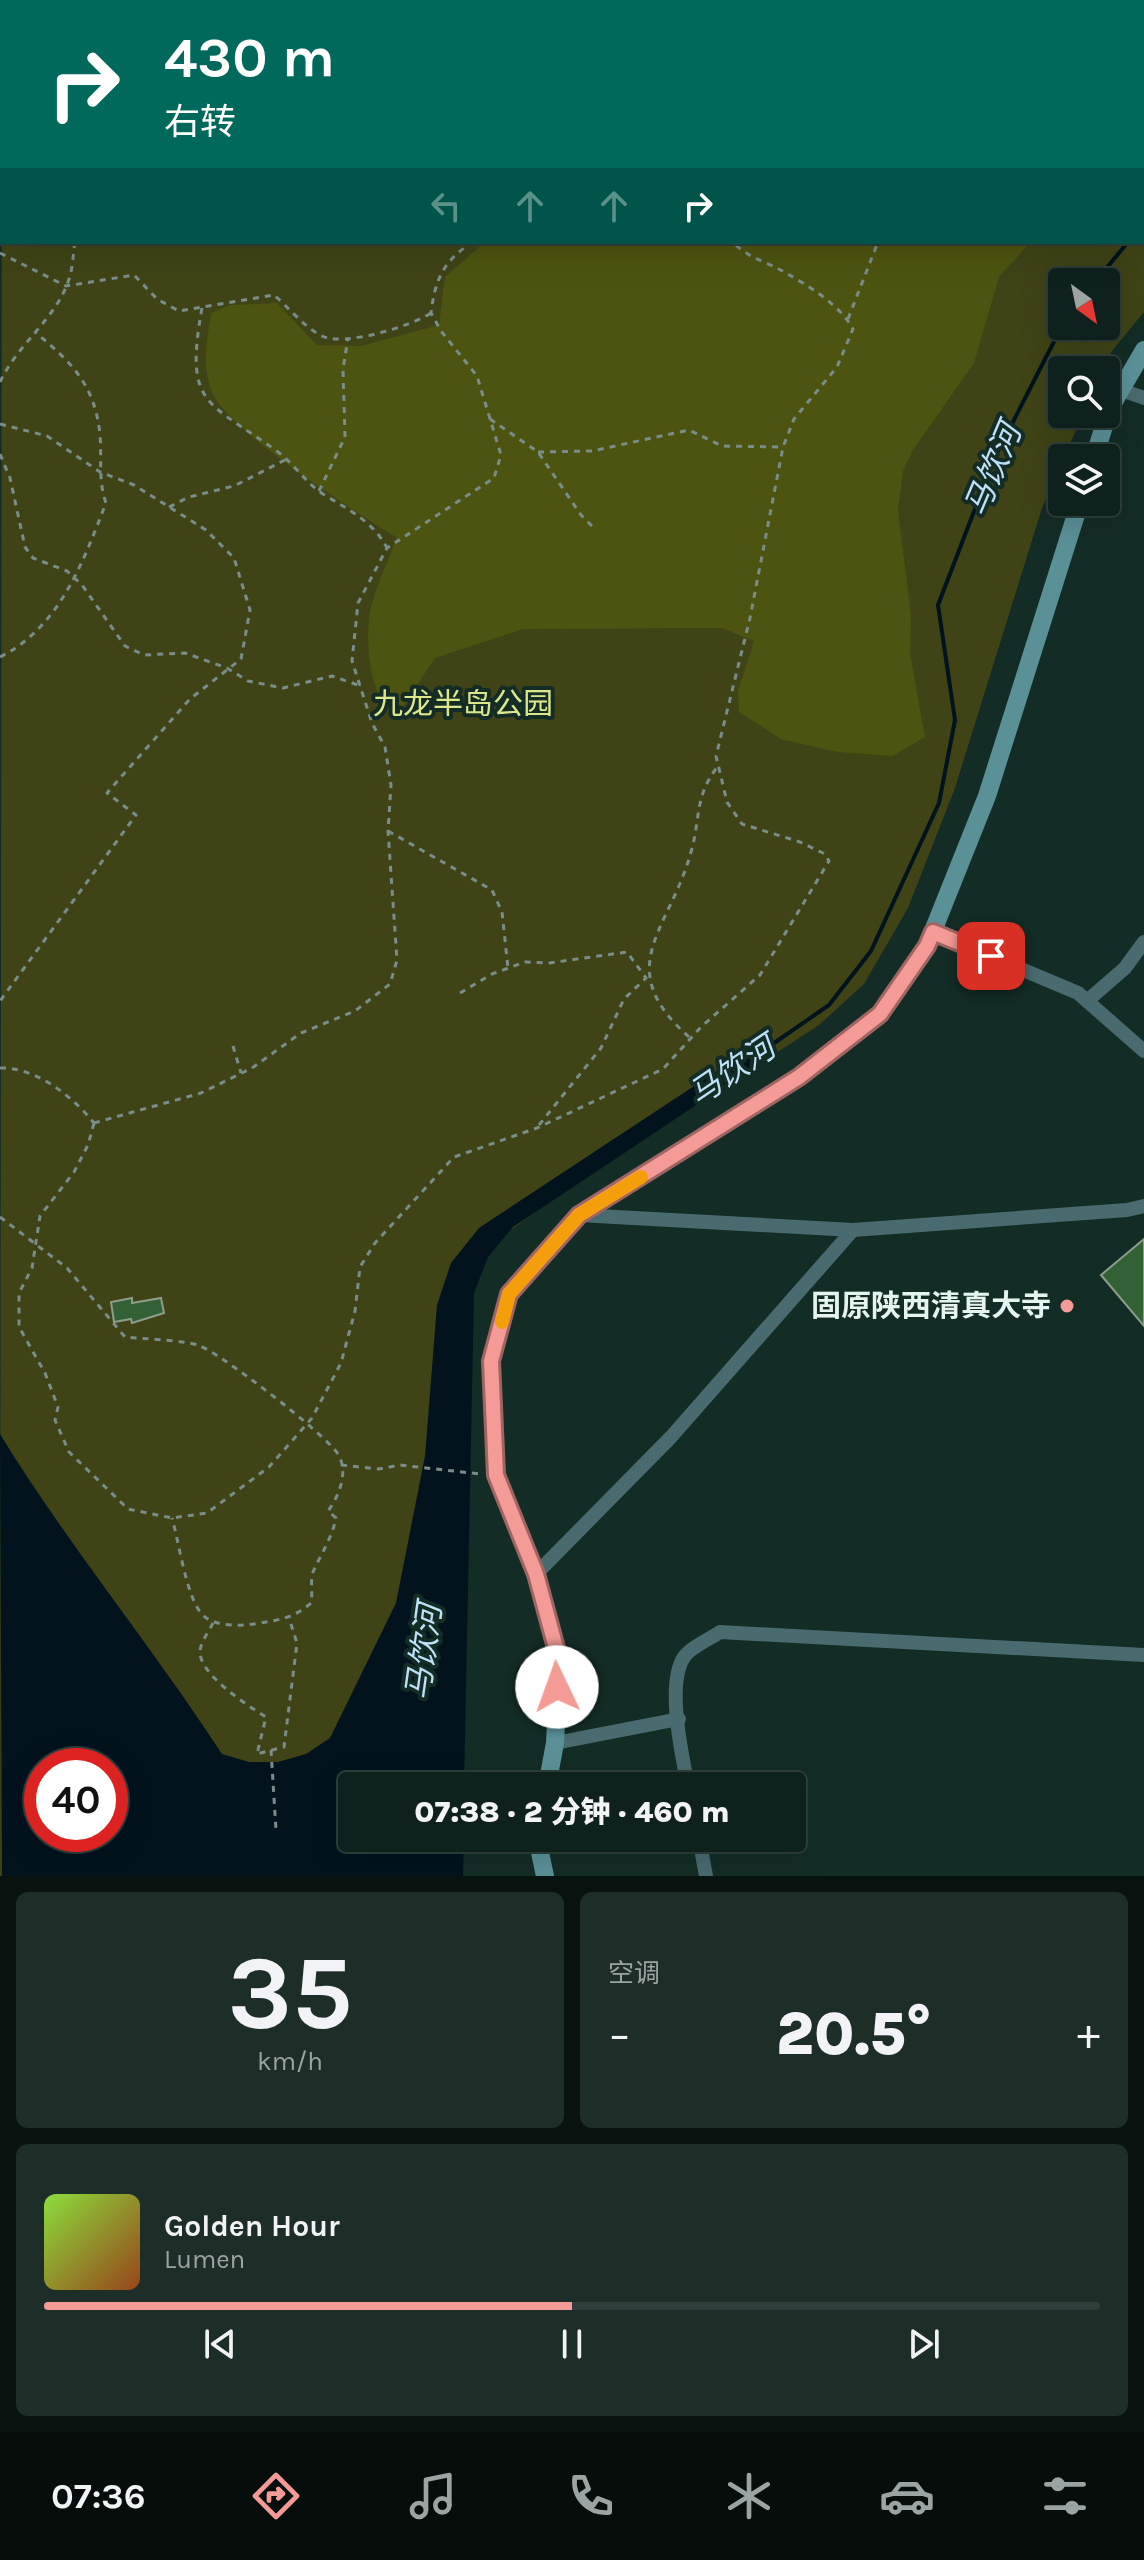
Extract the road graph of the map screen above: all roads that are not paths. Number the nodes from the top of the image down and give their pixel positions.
1 (1144, 350) edge
2 (1121, 390) junction
3 (1144, 398) edge
4 (1098, 444) edge
5 (1076, 516) edge
6 (933, 932) junction
7 (1144, 942) edge
8 (1087, 1001) junction
9 (1144, 1051) edge
10 (1144, 1206) edge
11 (579, 1215) junction
12 (853, 1230) junction
13 (536, 1574) junction
14 (1144, 1655) edge
15 (679, 1719) junction
16 (555, 1743) junction
17 (550, 1772) edge
18 (686, 1772) edge
19 (540, 1852) edge
20 (702, 1852) edge
21 (545, 1876) edge
22 (706, 1876) edge

1 - 2 street
2 - 3 street
2 - 4 street
5 - 6 street
6 - 8 street
6 - 11 street
7 - 8 street
8 - 9 street
10 - 12 street
11 - 12 street
11 - 13 street
12 - 13 street
13 - 16 street
14 - 15 street
15 - 16 street
15 - 18 street
16 - 17 street
19 - 21 street
20 - 22 street

